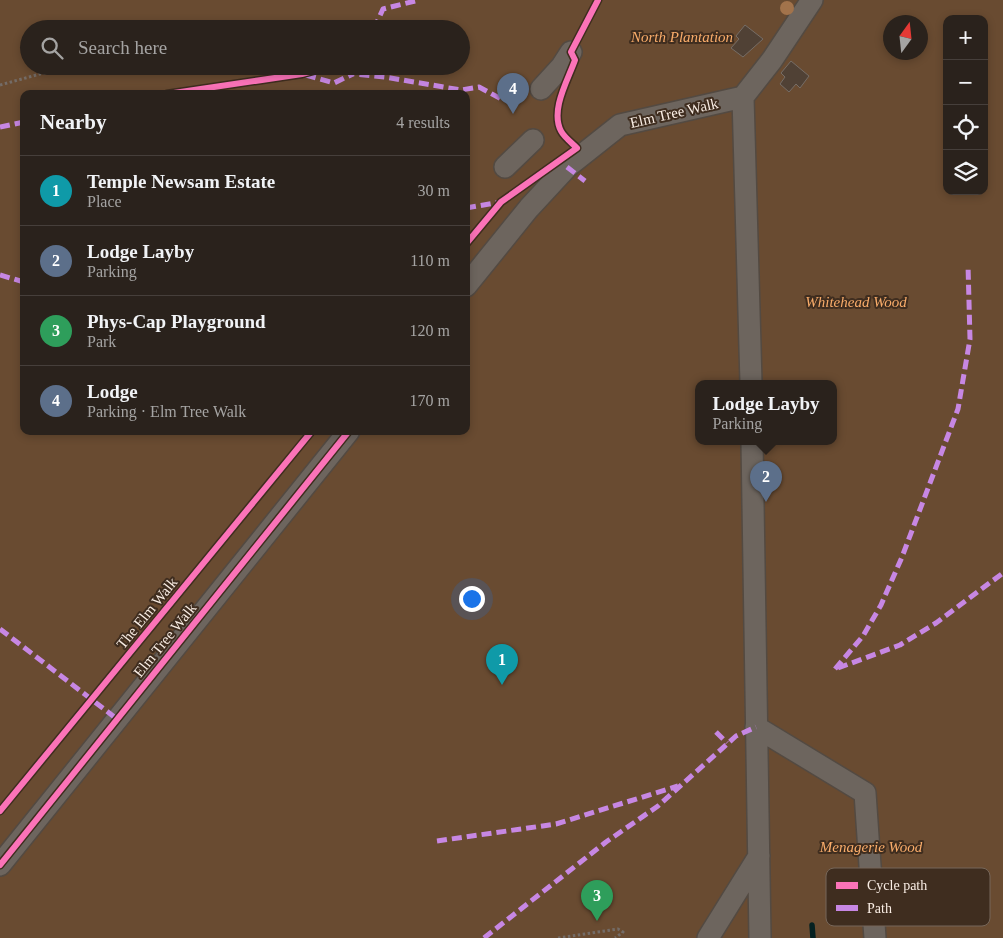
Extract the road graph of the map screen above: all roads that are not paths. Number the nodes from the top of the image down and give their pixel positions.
1 (812, 0) edge
2 (571, 52) dead end
3 (541, 89) dead end
4 (743, 97) junction
5 (533, 140) dead end
6 (505, 167) dead end
7 (470, 281) edge
8 (751, 380) edge
9 (346, 435) edge
10 (752, 445) edge
11 (756, 727) junction
12 (759, 856) junction
13 (0, 865) edge
14 (870, 868) edge
15 (708, 938) edge
16 (760, 938) edge

1 - 4 street
2 - 3 street
4 - 7 street, Elm Tree Walk
4 - 8 street
5 - 6 street
9 - 13 street, Elm Tree Walk
10 - 11 street
11 - 12 street
11 - 14 street
12 - 15 street
12 - 16 street

